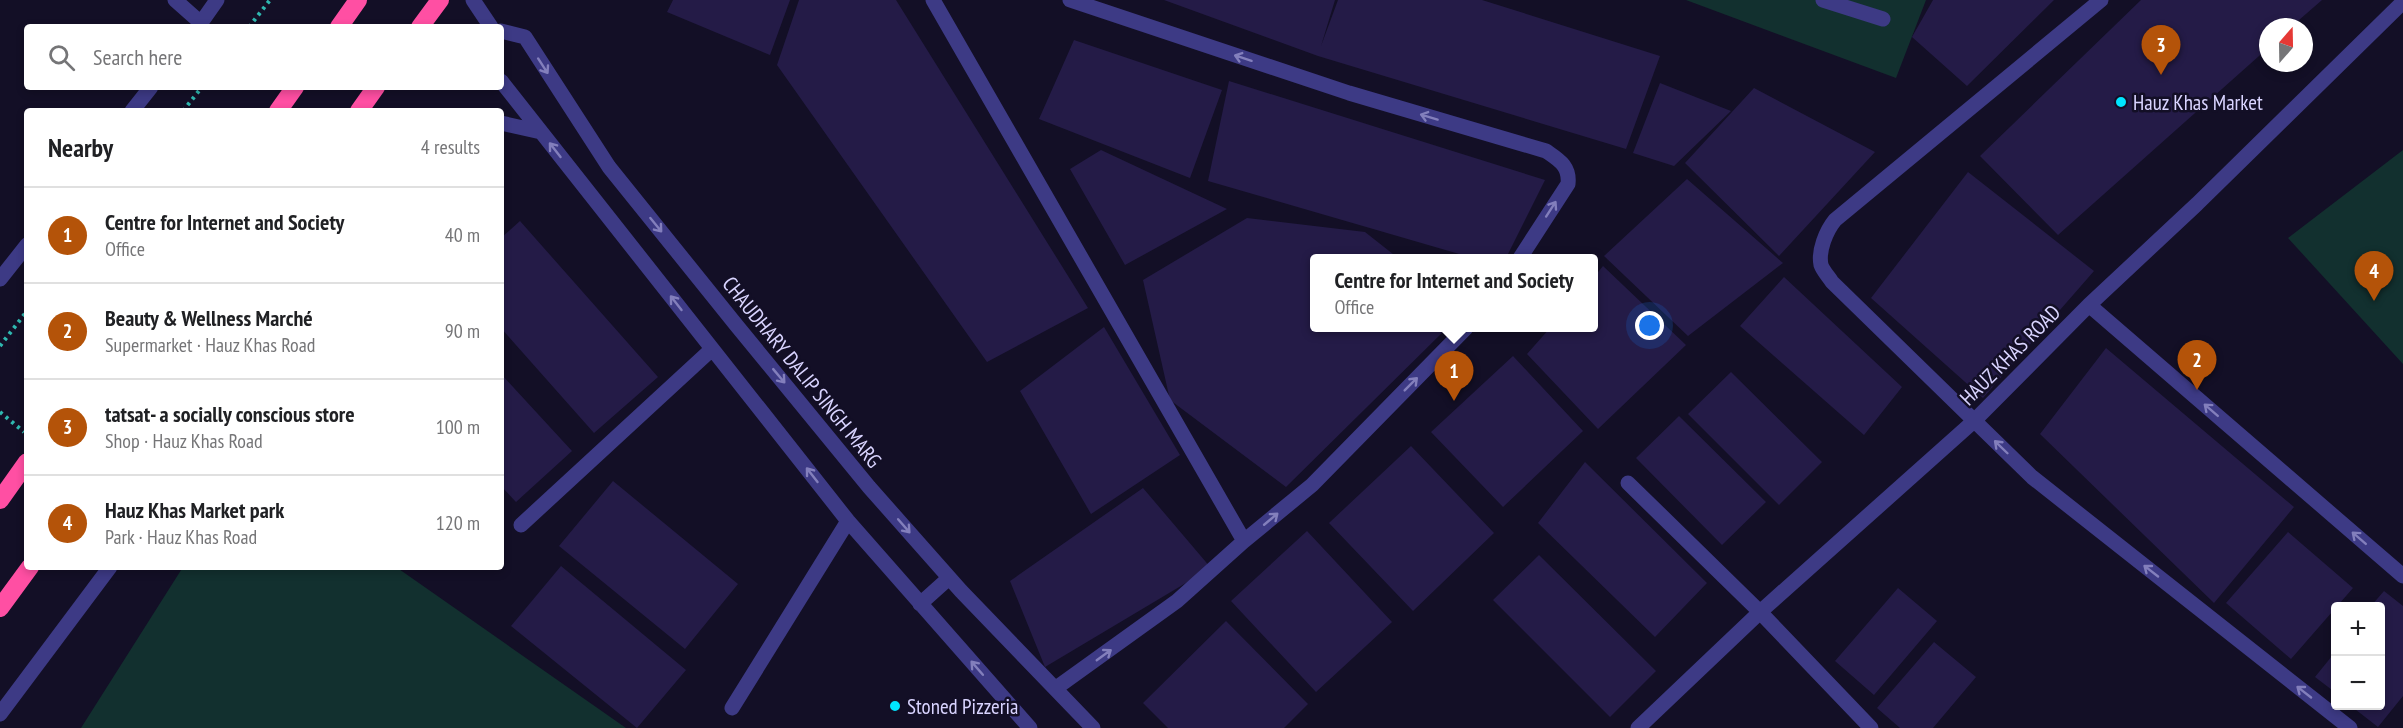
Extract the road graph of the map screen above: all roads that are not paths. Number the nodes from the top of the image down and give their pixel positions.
1 (175, 0) edge
2 (217, 0) edge
3 (358, 0) edge
4 (440, 0) edge
5 (473, 0) edge
6 (933, 0) edge
7 (1070, 0) edge
8 (1823, 0) edge
9 (2102, 0) edge
10 (2403, 2) edge
11 (1883, 19) dead end
12 (198, 24) edge
13 (200, 24) edge
14 (341, 24) edge
15 (422, 24) edge
16 (489, 24) edge
17 (504, 32) edge
18 (504, 85) edge
19 (149, 90) edge
20 (293, 90) edge
21 (374, 90) edge
22 (134, 108) edge
23 (280, 108) edge
24 (361, 108) edge
25 (504, 124) edge
26 (541, 132) junction
27 (24, 249) edge
28 (1523, 254) edge
29 (0, 279) edge
30 (2089, 305) junction
31 (1462, 332) edge
32 (712, 349) junction
33 (1974, 421) junction
34 (24, 466) edge
35 (1628, 483) dead end
36 (0, 500) edge
37 (848, 521) junction
38 (520, 525) dead end
39 (1244, 541) junction
40 (28, 570) edge
41 (108, 570) edge
42 (2403, 576) edge
43 (950, 578) junction
44 (920, 604) junction
45 (0, 608) edge
46 (1760, 612) junction
47 (1056, 688) junction
48 (732, 708) dead end
49 (0, 714) edge
50 (1030, 728) edge
51 (1092, 728) edge
52 (1638, 728) edge
53 (1871, 728) edge
54 (2350, 728) edge

1 - 12 street
2 - 13 street
3 - 14 highway
4 - 15 highway
5 - 16 street
6 - 39 street
28 -> 7 street
8 - 11 street
9 - 33 street
10 - 30 street, HAUZ KHAS ROAD
17 -> 43 street, CHAUDHARY DALIP SINGH MARG
18 - 26 street
19 - 22 street
20 - 23 highway
21 - 24 highway
25 - 26 street
32 -> 26 street
27 - 29 street
30 - 33 street, HAUZ KHAS ROAD
42 -> 30 street
39 -> 31 street
37 -> 32 street
32 - 38 street
33 - 46 street, HAUZ KHAS ROAD
54 -> 33 street
34 - 36 highway
35 - 46 street
37 - 44 street
37 - 48 street
47 -> 39 street
40 - 45 highway
41 - 49 street
43 - 44 street
43 - 47 street, CHAUDHARY DALIP SINGH MARG
50 -> 44 street
46 - 52 street, HAUZ KHAS ROAD
46 - 53 street
47 - 51 street, CHAUDHARY DALIP SINGH MARG

